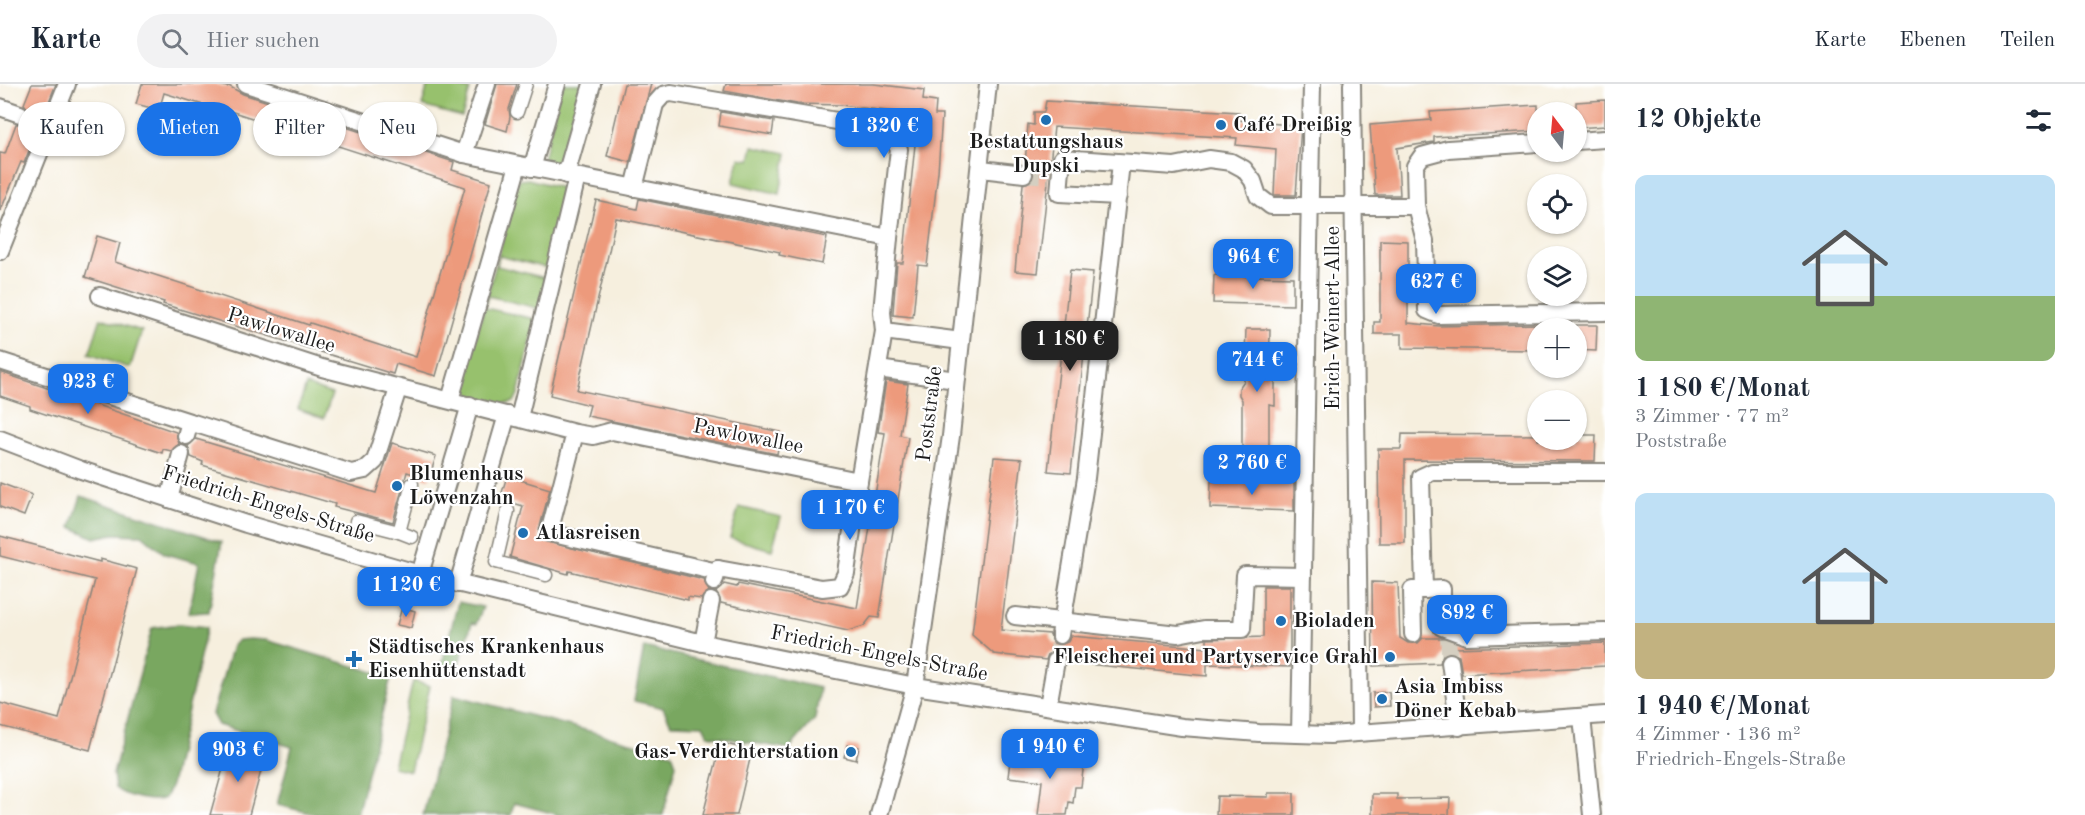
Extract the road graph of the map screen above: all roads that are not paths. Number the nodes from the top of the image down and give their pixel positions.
1 (67, 84) edge
2 (246, 84) edge
3 (487, 84) edge
4 (526, 84) edge
5 (557, 84) edge
6 (592, 84) edge
7 (988, 84) edge
8 (1312, 84) edge
9 (1352, 84) edge
10 (0, 107) edge
11 (517, 112) dead end
12 (18, 113) tunnel mouth
13 (1605, 139) edge
14 (1587, 140) edge
15 (1527, 144) edge
16 (464, 154) junction
17 (1121, 163) junction
18 (525, 167) junction
19 (981, 169) junction
20 (1024, 174) tunnel mouth
21 (572, 176) junction
22 (634, 188) junction
23 (1118, 196) junction
24 (1416, 206) junction
25 (1355, 207) junction
26 (1310, 208) junction
27 (889, 238) junction
28 (0, 251) edge
29 (100, 296) dead end
30 (1605, 312) edge
31 (884, 331) junction
32 (961, 341) junction
33 (0, 361) edge
34 (878, 369) junction
35 (957, 380) junction
36 (398, 389) junction
37 (450, 400) junction
38 (470, 405) junction
39 (513, 416) junction
40 (575, 433) junction
41 (0, 440) edge
42 (181, 454) dead end
43 (1605, 472) edge
44 (859, 481) junction
45 (412, 484) dead end
46 (169, 499) junction
47 (508, 511) dead end
48 (356, 521) dead end
49 (399, 532) junction
50 (412, 537) dead end
51 (420, 574) junction
52 (546, 575) dead end
53 (1303, 576) junction
54 (458, 584) junction
55 (1424, 590) junction
56 (711, 601) dead end
57 (1015, 616) dead end
58 (1061, 629) junction
59 (1605, 632) edge
60 (1413, 634) dead end
61 (703, 643) junction
62 (1056, 661) tunnel mouth
63 (1450, 662) tunnel mouth
64 (915, 686) junction
65 (1048, 706) junction
66 (1605, 715) edge
67 (1582, 717) junction
68 (1459, 727) junction
69 (1360, 731) junction
70 (1300, 734) junction
71 (879, 815) edge
72 (1592, 815) edge

1 - 28 street
2 - 16 street
3 - 16 street
4 - 11 street
5 - 18 street
6 - 21 street
7 - 19 street, Poststraße
8 - 26 street, Erich-Weinert-Allee
9 - 25 street, Erich-Weinert-Allee
10 - 12 street
13 - 14 street
15 - 24 street
16 - 18 street
17 - 23 street
17 - 23 street
17 - 26 street
18 - 21 street
18 - 37 street
19 - 20 street
19 - 32 street, Poststraße
21 - 22 street
21 - 39 street
22 - 27 street
22 - 27 street
23 - 58 street
24 - 25 street
24 - 30 street
25 - 26 street
25 - 69 street, Erich-Weinert-Allee
26 - 53 street, Erich-Weinert-Allee
27 - 31 street
29 - 36 street, Pawlowallee
31 - 32 street
31 - 34 street
32 - 35 street, Poststraße
33 - 36 street
34 - 35 street
34 - 44 street
35 - 64 street, Poststraße
36 - 37 street, Pawlowallee
37 - 38 street, Pawlowallee
38 - 39 street, Pawlowallee
38 - 51 street
39 - 40 street, Pawlowallee
39 - 54 street
40 - 44 street, Pawlowallee
40 - 44 street
41 - 46 street, Friedrich-Engels-Straße
42 - 46 street
43 - 55 street
45 - 49 street
46 - 51 street, Friedrich-Engels-Straße
47 - 52 street
48 - 49 street
49 - 50 street
51 - 54 street, Friedrich-Engels-Straße
53 - 58 street
53 - 70 street, Erich-Weinert-Allee
54 - 61 street, Friedrich-Engels-Straße
55 - 59 street
55 - 60 street
56 - 61 street
57 - 58 street
61 - 64 street, Friedrich-Engels-Straße
62 - 65 street
63 - 68 street
64 - 65 street, Friedrich-Engels-Straße
64 - 71 street, Poststraße
65 - 70 street, Friedrich-Engels-Straße
66 - 67 street, Friedrich-Engels-Straße
67 - 68 street, Friedrich-Engels-Straße
67 - 72 street
68 - 69 street, Friedrich-Engels-Straße
69 - 70 street, Friedrich-Engels-Straße

